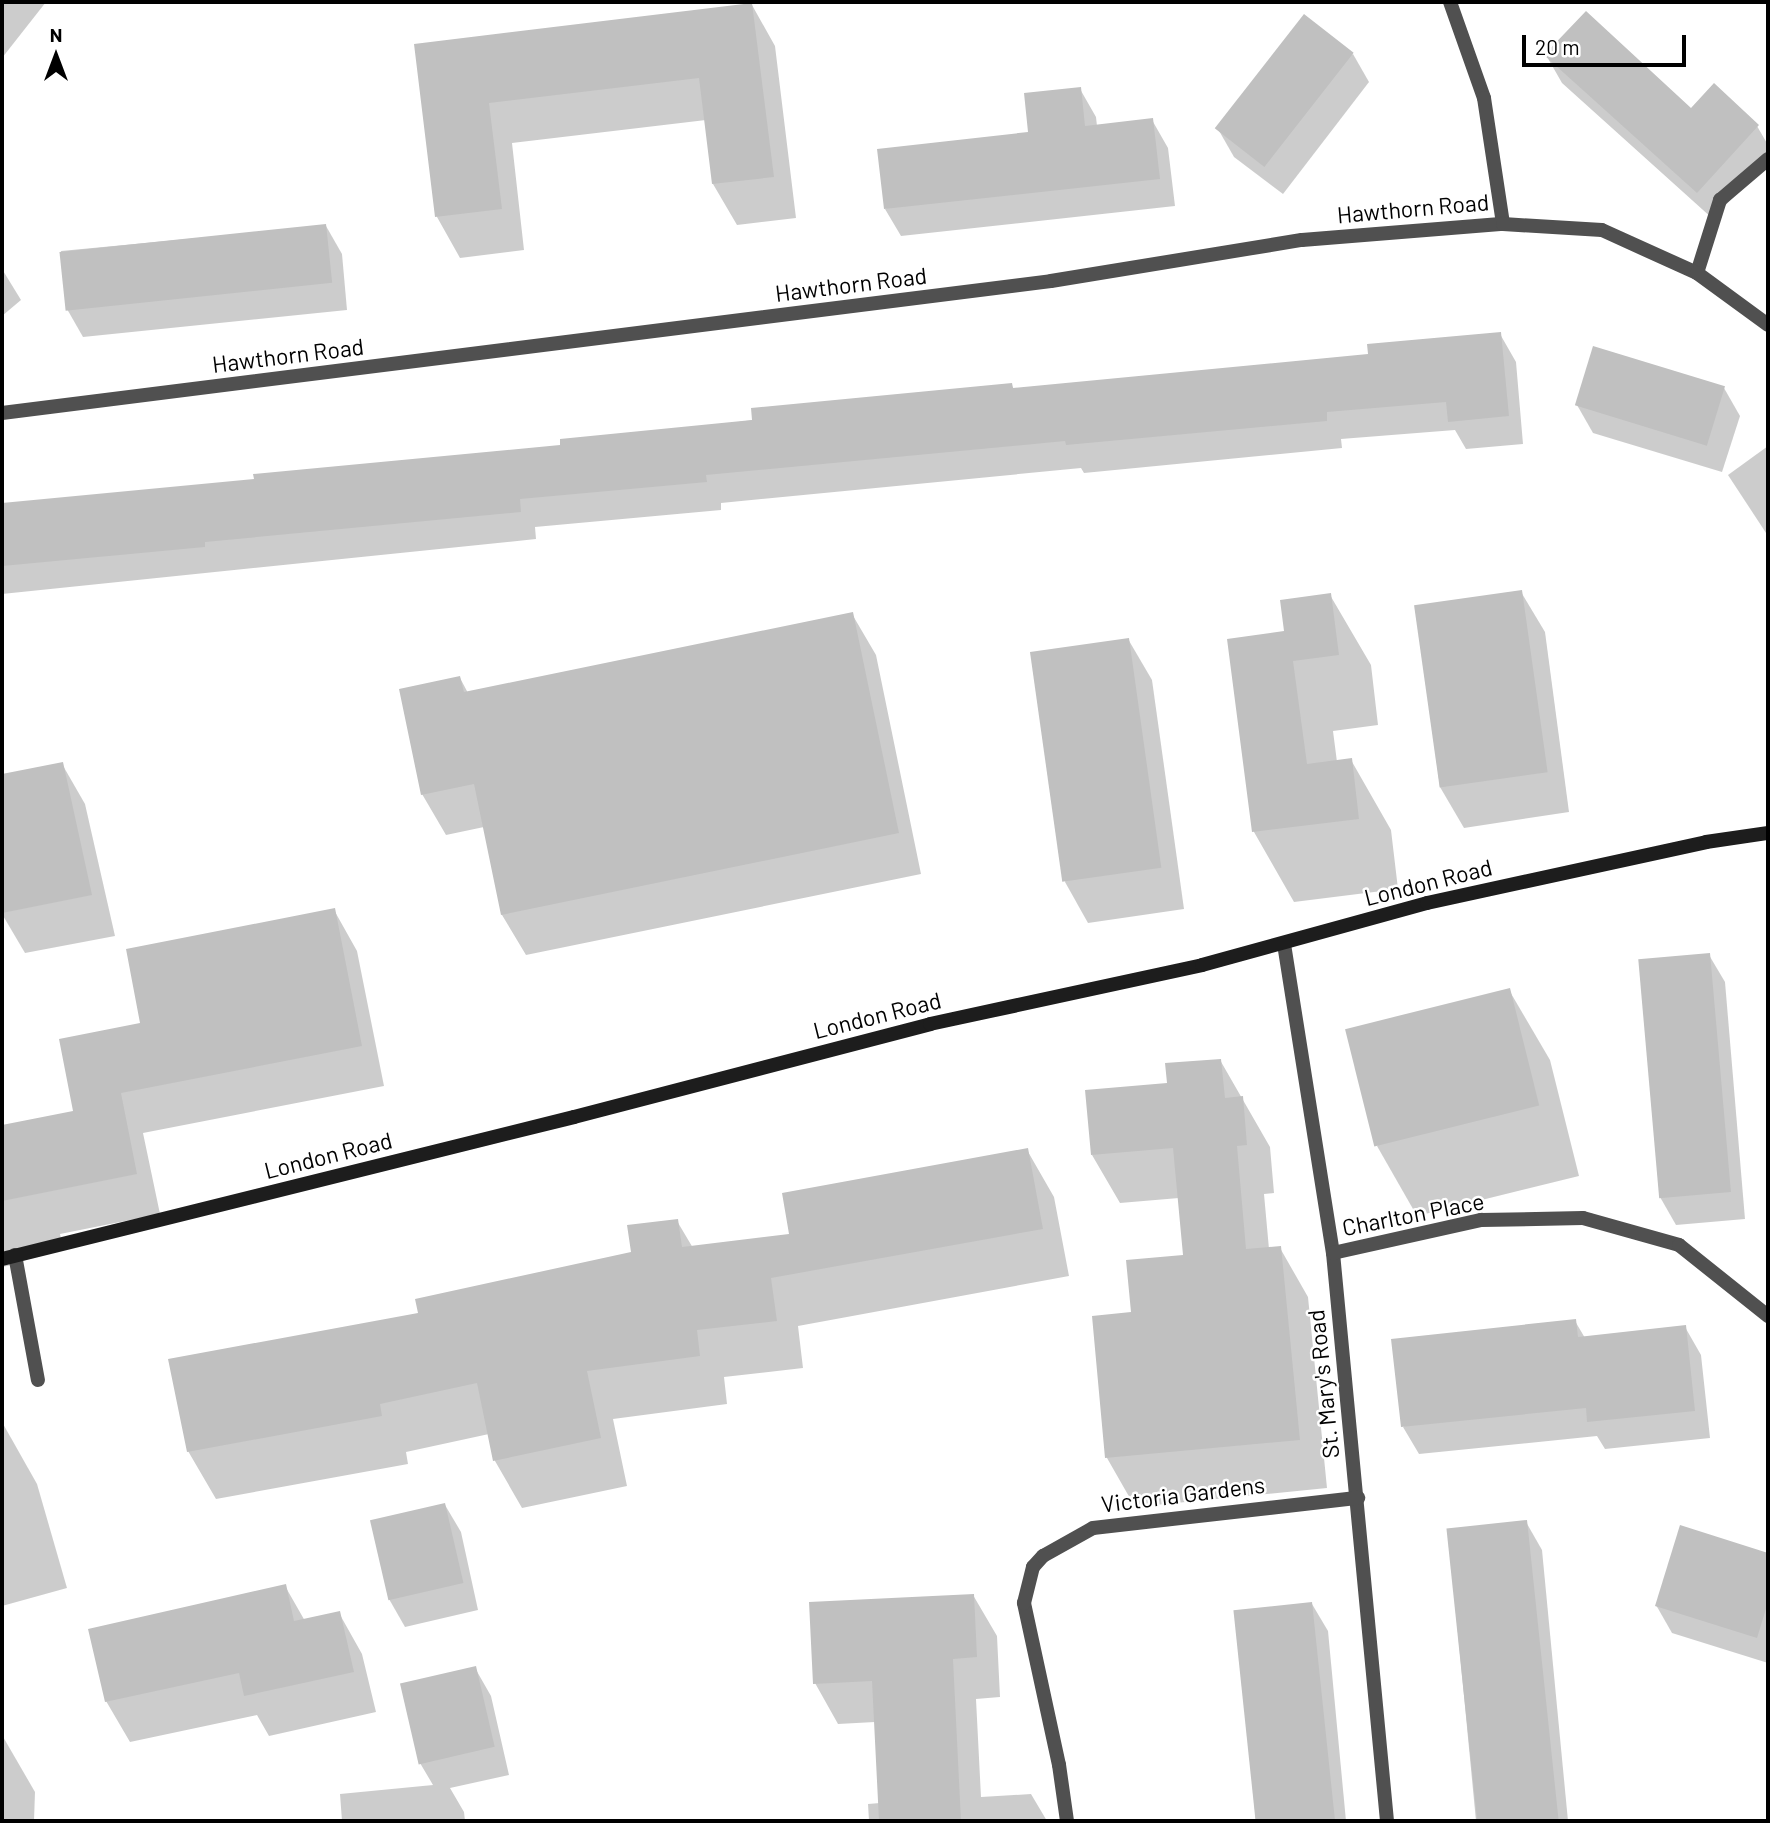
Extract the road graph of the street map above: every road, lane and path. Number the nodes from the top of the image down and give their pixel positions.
1 (1450, 2) edge
2 (1768, 159) edge
3 (1503, 224) junction
4 (1697, 273) junction
5 (1768, 325) edge
6 (2, 412) edge
7 (1768, 833) edge
8 (1284, 944) junction
9 (1333, 1254) junction
10 (9, 1257) edge
11 (1768, 1316) edge
12 (38, 1380) dead end
13 (1358, 1498) junction
14 (1067, 1821) edge
15 (1387, 1821) edge

1 - 3 street
2 - 4 street
3 - 4 street, Hawthorn Road
3 - 6 street, Hawthorn Road
4 - 5 street, Hawthorn Road
7 - 8 street, London Road
8 - 9 street, St. Mary's Road
8 - 10 street, London Road
9 - 11 street, Charlton Place
9 - 13 street, St. Mary's Road
10 - 12 street
13 - 14 street, Victoria Gardens
13 - 15 street, St. Mary's Road

